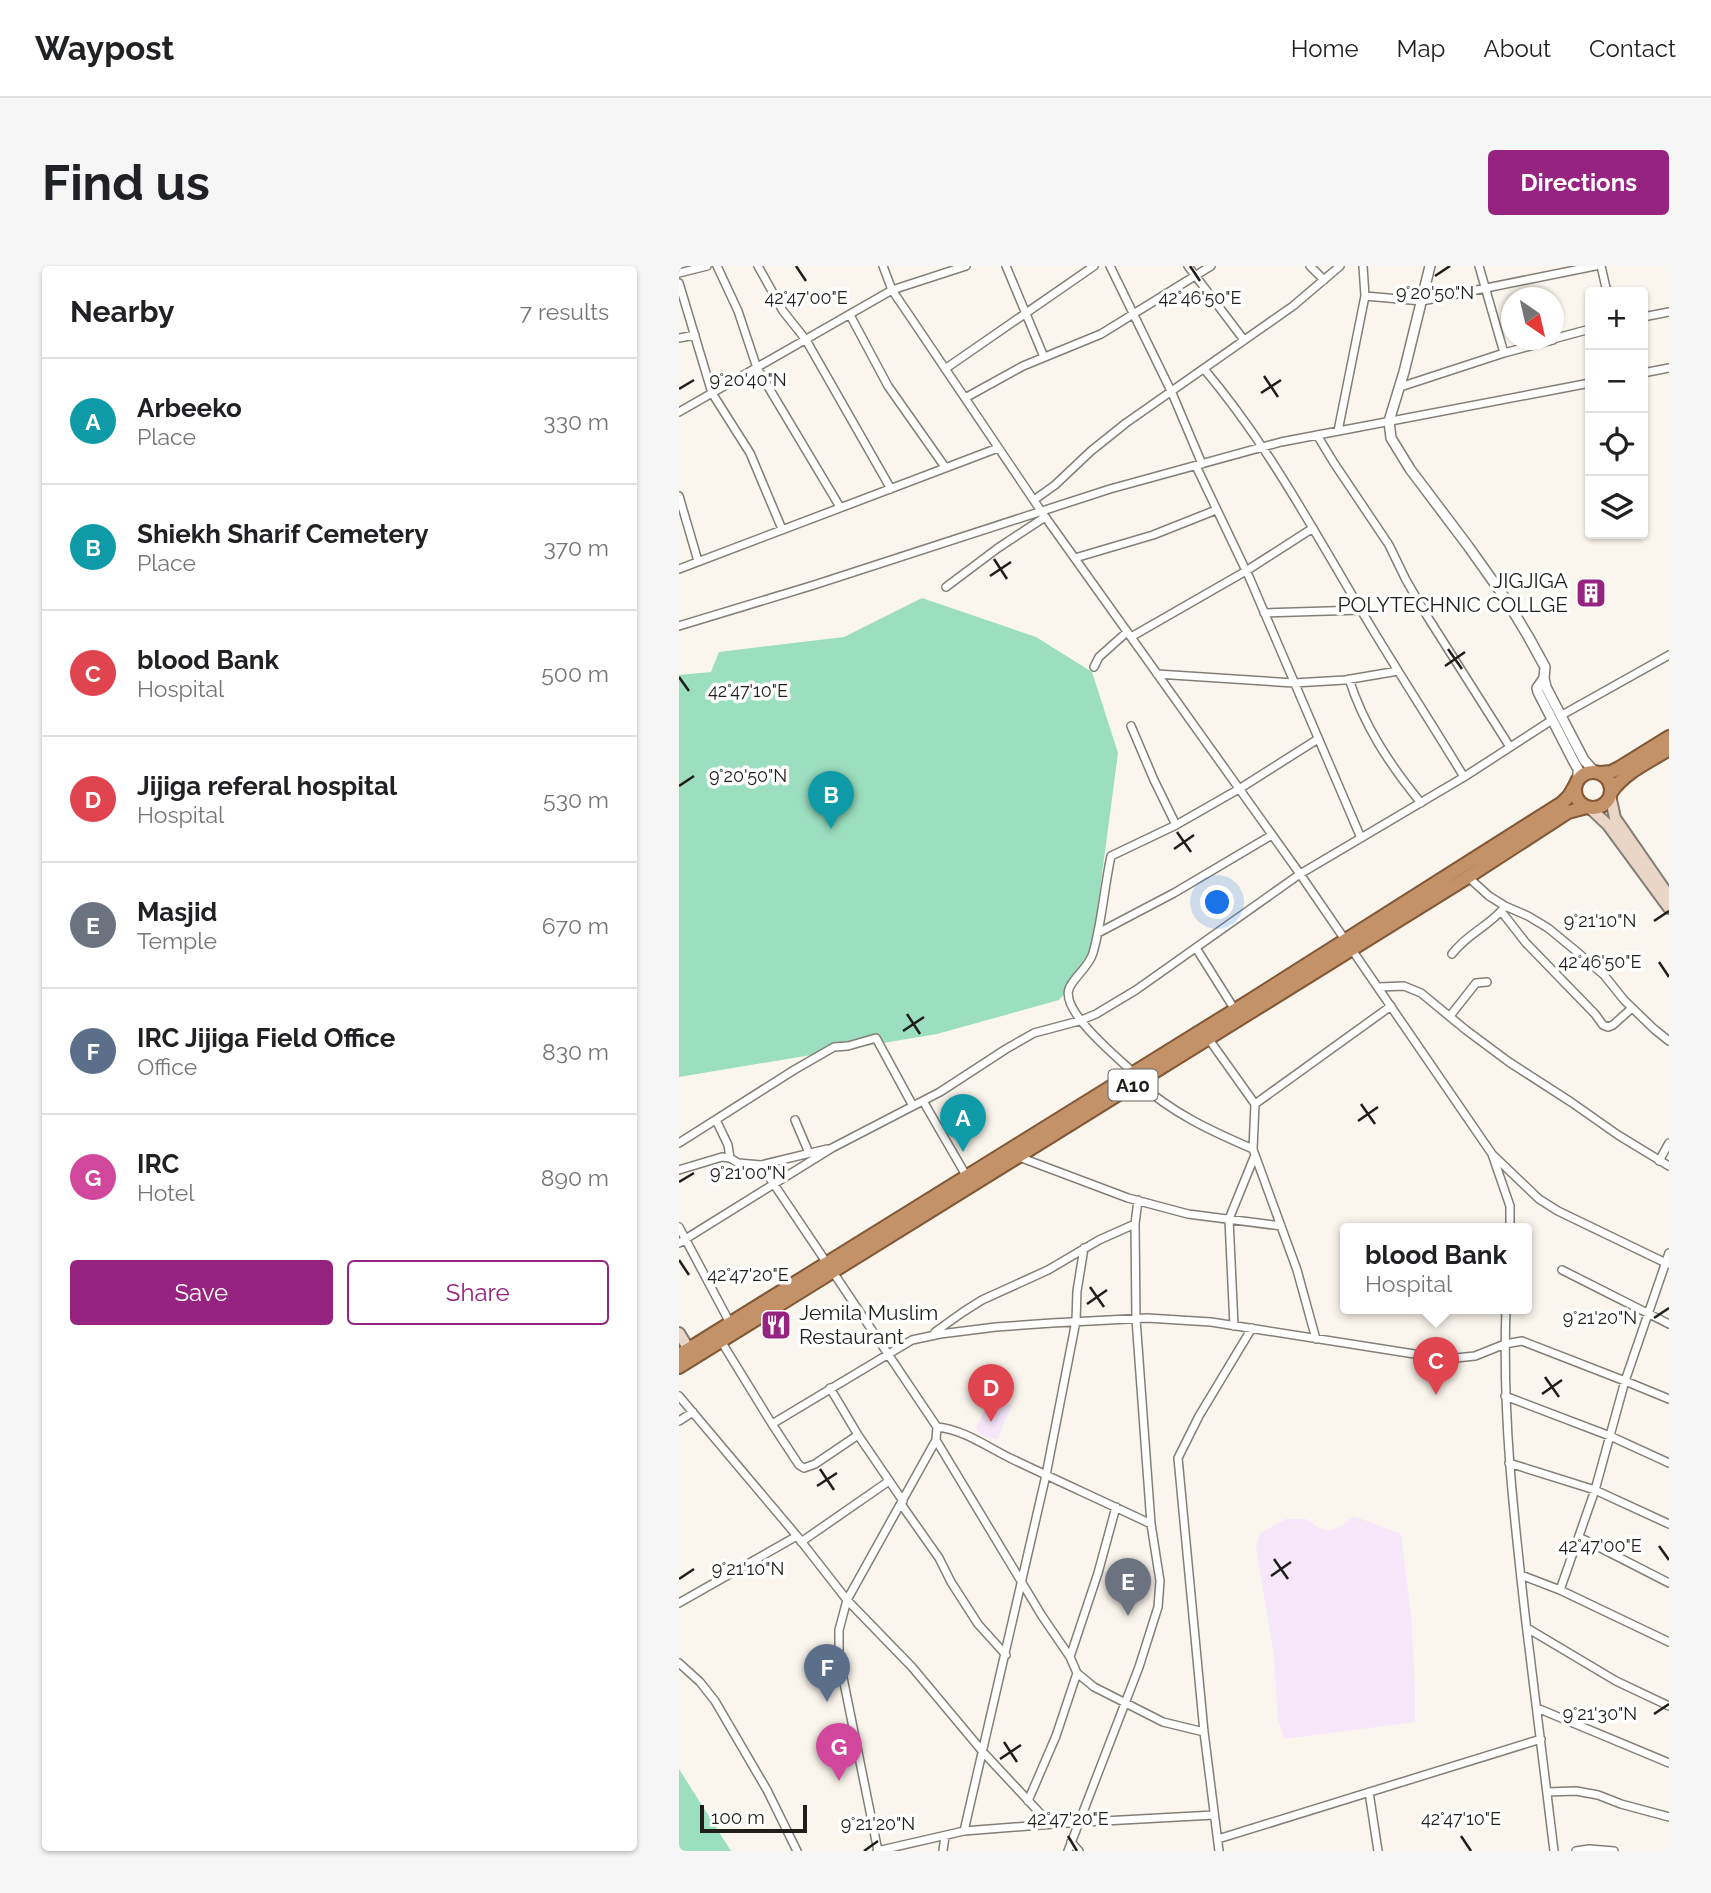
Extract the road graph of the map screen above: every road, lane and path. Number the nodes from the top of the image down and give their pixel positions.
1 (707, 266) edge
2 (717, 266) edge
3 (758, 266) edge
4 (883, 266) edge
5 (967, 266) edge
6 (1006, 266) edge
7 (1094, 266) edge
8 (1111, 266) edge
9 (1188, 266) edge
10 (1211, 266) edge
11 (1310, 266) edge
12 (1340, 266) edge
13 (1363, 266) edge
14 (1430, 266) edge
15 (1479, 266) edge
16 (1595, 266) edge
17 (1601, 266) edge
18 (679, 273) edge
19 (1195, 276) junction
20 (1324, 279) junction
21 (679, 283) edge
22 (1606, 287) edge
23 (1484, 288) junction
24 (892, 289) junction
25 (1365, 296) junction
26 (1422, 301) junction
27 (1669, 312) edge
28 (1135, 313) junction
29 (1026, 314) junction
30 (850, 315) junction
31 (1648, 316) edge
32 (1585, 330) edge
33 (695, 335) junction
34 (1564, 336) edge
35 (679, 338) edge
36 (806, 340) junction
37 (1244, 340) junction
38 (1514, 350) edge
39 (1504, 353) junction
40 (1044, 357) junction
41 (757, 368) junction
42 (1669, 368) edge
43 (945, 369) junction
44 (1204, 369) junction
45 (1648, 372) edge
46 (1585, 384) edge
47 (1400, 387) junction
48 (712, 393) junction
49 (1172, 393) junction
50 (965, 398) junction
51 (679, 412) edge
52 (1389, 421) junction
53 (1338, 431) junction
54 (1317, 435) junction
55 (1262, 447) junction
56 (998, 448) junction
57 (1199, 465) junction
58 (945, 467) junction
59 (891, 489) junction
60 (679, 496) edge
61 (1034, 500) junction
62 (840, 507) junction
63 (1216, 510) junction
64 (1043, 514) junction
65 (1313, 528) junction
66 (782, 529) junction
67 (1075, 558) junction
68 (698, 561) junction
69 (679, 569) edge
70 (1246, 571) junction
71 (946, 587) dead end
72 (1361, 610) junction
73 (1264, 613) junction
74 (679, 626) edge
75 (1129, 634) junction
76 (1669, 654) edge
77 (1094, 667) dead end
78 (1398, 670) junction
79 (1157, 674) junction
80 (1349, 679) junction
81 (1294, 683) junction
82 (1557, 718) junction
83 (1131, 726) dead end
84 (1669, 737) edge
85 (1318, 739) junction
86 (1510, 747) junction
87 (1669, 749) edge
88 (1597, 772) junction
89 (1464, 777) junction
90 (1577, 782) junction
91 (1239, 789) junction
92 (1611, 793) junction
93 (1421, 803) junction
94 (1589, 808) junction
95 (1176, 825) junction
96 (1272, 835) junction
97 (1361, 838) junction
98 (1300, 874) junction
99 (1468, 877) junction
100 (1668, 903) edge
101 (1503, 909) junction
102 (1098, 933) junction
103 (1348, 944) junction
104 (1196, 948) junction
105 (1452, 954) dead end
106 (1487, 982) dead end
107 (1379, 988) junction
108 (1391, 1006) junction
109 (1632, 1008) junction
110 (1235, 1010) junction
111 (1450, 1016) junction
112 (1079, 1021) junction
113 (1208, 1038) junction
114 (1669, 1041) edge
115 (1136, 1077) junction
116 (922, 1101) junction
117 (1255, 1104) junction
118 (913, 1106) junction
119 (716, 1119) junction
120 (795, 1120) dead end
121 (679, 1143) edge
122 (1669, 1143) edge
123 (832, 1148) junction
124 (1254, 1152) junction
125 (809, 1153) junction
126 (1014, 1154) junction
127 (1492, 1154) junction
128 (730, 1158) junction
129 (1660, 1161) junction
130 (761, 1165) junction
131 (1669, 1166) edge
132 (679, 1170) edge
133 (967, 1177) junction
134 (773, 1184) junction
135 (1137, 1200) junction
136 (1229, 1219) junction
137 (1510, 1223) edge
138 (1135, 1224) junction
139 (1281, 1226) junction
140 (679, 1227) edge
141 (682, 1241) edge
142 (1084, 1248) junction
143 (1669, 1253) edge
144 (1667, 1264) edge
145 (830, 1269) junction
146 (1562, 1270) dead end
147 (1506, 1314) edge
148 (1648, 1314) junction
149 (1136, 1319) junction
150 (1076, 1321) junction
151 (730, 1324) junction
152 (1669, 1324) edge
153 (1234, 1326) junction
154 (1252, 1328) junction
155 (679, 1333) edge
156 (931, 1336) junction
157 (1316, 1339) junction
158 (721, 1340) junction
159 (1505, 1343) junction
160 (888, 1354) junction
161 (684, 1356) edge
162 (1625, 1381) junction
163 (830, 1388) junction
164 (679, 1396) edge
165 (1505, 1396) junction
166 (1669, 1399) edge
167 (693, 1412) junction
168 (679, 1422) edge
169 (772, 1424) junction
170 (937, 1427) junction
171 (858, 1435) junction
172 (1610, 1436) junction
173 (936, 1440) junction
174 (1509, 1463) junction
175 (1669, 1463) edge
176 (1046, 1475) junction
177 (889, 1481) junction
178 (1595, 1490) junction
179 (902, 1503) junction
180 (1116, 1507) junction
181 (1151, 1524) junction
182 (1669, 1524) edge
183 (1579, 1536) junction
184 (799, 1539) junction
185 (1521, 1575) junction
186 (1022, 1582) junction
187 (1669, 1583) edge
188 (1560, 1590) junction
189 (847, 1601) junction
190 (679, 1603) edge
191 (1527, 1628) junction
192 (1669, 1642) edge
193 (1006, 1655) junction
194 (1070, 1657) junction
195 (679, 1664) edge
196 (1077, 1673) junction
197 (1125, 1703) junction
198 (1669, 1706) edge
199 (1537, 1708) junction
200 (1204, 1732) junction
201 (1541, 1739) junction
202 (983, 1752) junction
203 (1669, 1763) edge
204 (1369, 1792) junction
205 (1547, 1792) junction
206 (1028, 1801) junction
207 (1214, 1815) junction
208 (1669, 1817) edge
209 (1079, 1822) junction
210 (1050, 1824) junction
211 (964, 1831) junction
212 (945, 1836) junction
213 (1218, 1839) junction
214 (1071, 1842) junction
215 (797, 1851) edge
216 (878, 1851) edge
217 (943, 1851) edge
218 (1068, 1851) edge
219 (1079, 1851) edge
220 (1219, 1851) edge
221 (1378, 1851) edge
222 (1553, 1851) edge
223 (1576, 1851) edge
224 (1614, 1851) edge

1 - 18 street
2 - 41 street
3 - 36 street
4 - 24 street
5 - 24 street
6 - 29 street
7 - 29 street
8 - 28 street
9 - 19 street
10 - 19 street
11 - 20 street
12 - 20 street
13 - 25 street
14 - 26 street
15 - 23 street
16 - 23 street
17 - 22 street
19 - 28 street
19 - 37 street
20 - 37 street
21 - 33 street
23 - 26 street
23 - 39 street
24 - 30 street
24 - 43 street
25 - 26 street
25 - 53 street
26 - 47 street
27 - 31 street
28 - 40 street
28 - 49 street
29 - 40 street
29 - 43 street
30 - 36 street
30 - 58 street
32 - 34 street
33 - 35 street
33 - 48 street
36 - 41 street
36 - 59 street
37 - 44 street
38 - 39 street
39 - 47 street
40 - 50 street
41 - 48 street
41 - 62 street
42 - 45 street
43 - 50 street
44 - 49 street
44 - 55 street
46 - 52 street
47 - 52 street
48 - 51 street
48 - 66 street
49 - 57 street
49 - 61 street
50 - 56 street
52 - 53 street
52 - 82 street
53 - 54 street
54 - 55 street
54 - 86 street
55 - 57 street
55 - 65 street
56 - 58 street
56 - 61 street
57 - 63 street
57 - 64 street
58 - 59 street
59 - 62 street
60 - 68 street
61 - 64 street
62 - 66 street
63 - 67 street
63 - 70 street
64 - 67 street
64 - 71 street
64 - 74 street
65 - 70 street
65 - 72 street
66 - 68 street
67 - 75 street
68 - 69 street
70 - 73 street
70 - 75 street
72 - 73 street
72 - 78 street
73 - 81 street
75 - 77 street
75 - 79 street
76 - 82 street
78 - 80 street
78 - 89 street
79 - 81 street
79 - 91 street
80 - 81 street
80 - 93 street
81 - 85 street
82 - 86 street
82 - 88 street
82 - 90 street
83 - 95 street
84 - 88 highway, A10
85 - 91 street
85 - 97 street
86 - 89 street
87 - 92 highway, A10
88 - 90 highway, A10
88 - 92 highway
89 - 93 street
90 - 94 highway
90 - 103 highway, A10
91 - 95 street
91 - 96 street
92 - 94 highway, A10
92 - 100 main road
93 - 97 street
94 - 99 highway, A10
94 - 100 main road
95 - 102 street
96 - 98 street
96 - 102 street
97 - 98 street
98 - 103 street
98 - 104 street
99 - 101 street
99 - 103 highway, A10
101 - 105 street
101 - 109 street
101 - 109 street
102 - 112 street
103 - 107 street
103 - 110 highway, A10
103 - 113 highway, A10
104 - 110 street
104 - 112 street
106 - 111 street
107 - 108 street
107 - 111 street
108 - 117 street
108 - 127 street
109 - 114 street
110 - 115 highway, A10
111 - 129 street
112 - 115 street
112 - 116 street
113 - 115 highway, A10
113 - 117 street
115 - 124 street
115 - 126 highway, A10
116 - 118 street
116 - 133 street
117 - 124 street
118 - 119 street
118 - 123 street
119 - 121 street
119 - 128 street
120 - 125 street
122 - 129 street
123 - 125 street
123 - 134 street
124 - 136 street
124 - 139 street
125 - 130 street
126 - 133 highway, A10
126 - 135 street
126 - 145 highway, A10
127 - 137 street
127 - 144 street
128 - 130 street
128 - 132 street
129 - 131 street
130 - 134 street
133 - 145 highway, A10
134 - 141 street
134 - 145 street
135 - 136 street
135 - 138 street
136 - 139 street
136 - 153 street
138 - 142 street
138 - 149 street
139 - 157 street
140 - 141 street
141 - 151 street
142 - 150 street
142 - 156 street
143 - 144 street
144 - 148 street
145 - 151 highway, A10
145 - 158 highway, A10
145 - 160 street
146 - 148 street
147 - 159 street
148 - 152 street
148 - 162 street
149 - 150 street
149 - 153 street
149 - 181 street
150 - 156 street
150 - 176 street
151 - 161 highway, A10
153 - 154 street
154 - 157 street
154 - 200 street
155 - 161 main road
156 - 160 street
157 - 159 street
158 - 161 highway, A10
158 - 169 street
159 - 162 street
159 - 165 street
160 - 163 street
160 - 170 street
162 - 166 street
162 - 172 street
163 - 169 street
163 - 171 street
164 - 167 street
165 - 172 street
165 - 174 street
167 - 168 street
167 - 184 street
169 - 171 street
170 - 173 street
170 - 176 street
171 - 177 street
172 - 175 street
172 - 178 street
173 - 179 street
173 - 186 street
174 - 178 street
174 - 185 street
176 - 180 street
176 - 186 street
177 - 179 street
177 - 184 street
178 - 182 street
178 - 183 street
179 - 189 street
179 - 193 street
180 - 181 street
180 - 194 street
181 - 197 street
183 - 187 street
183 - 188 street
184 - 189 street
184 - 190 street
185 - 188 street
185 - 191 street
186 - 193 street
186 - 194 street
188 - 192 street
189 - 202 street
189 - 216 street
191 - 198 street
191 - 199 street
193 - 202 street
194 - 196 street
195 - 215 street
196 - 197 street
196 - 206 street
197 - 200 street
197 - 209 street
199 - 201 street
199 - 203 street
200 - 207 street
201 - 204 street
201 - 205 street
202 - 206 street
202 - 211 street
204 - 213 street
204 - 221 street
205 - 208 street
205 - 222 street
206 - 210 street
207 - 209 street
207 - 213 street
209 - 210 street
209 - 214 street
210 - 211 street
211 - 212 street
212 - 216 street
212 - 217 street
213 - 220 street
214 - 218 street
214 - 219 street
223 - 224 street

